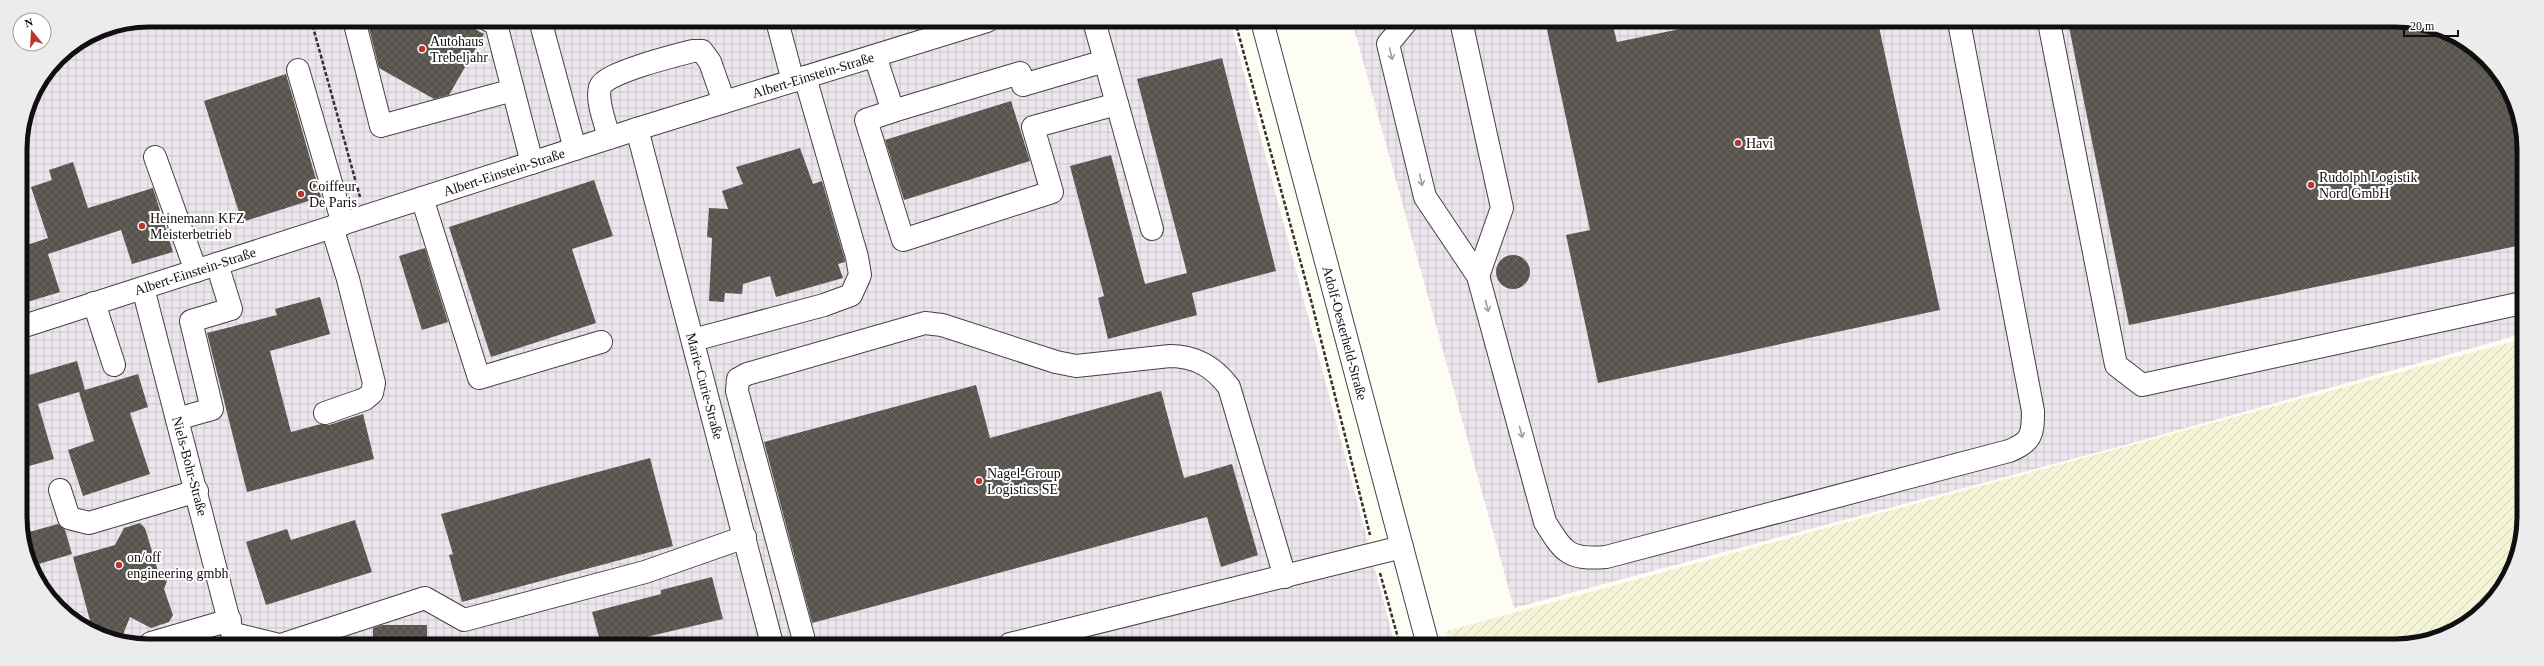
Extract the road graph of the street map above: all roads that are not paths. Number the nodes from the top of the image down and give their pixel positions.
1 (356, 27) edge
2 (494, 27) edge
3 (542, 27) edge
4 (779, 27) edge
5 (968, 27) edge
6 (1096, 27) edge
7 (1264, 27) edge
8 (1402, 27) edge
9 (1462, 27) edge
10 (1959, 27) edge
11 (2050, 27) edge
12 (874, 56) junction
13 (1105, 61) junction
14 (298, 70) dead end
15 (799, 79) junction
16 (513, 90) junction
17 (724, 102) junction
18 (1118, 104) junction
19 (894, 111) junction
20 (637, 129) junction
21 (609, 138) junction
22 (575, 149) junction
23 (155, 157) dead end
24 (532, 163) junction
25 (422, 198) junction
26 (338, 225) junction
27 (1152, 228) dead end
28 (217, 264) junction
29 (196, 271) junction
30 (1478, 276) junction
31 (143, 288) junction
32 (94, 303) junction
33 (2517, 304) edge
34 (27, 325) edge
35 (693, 340) junction
36 (600, 342) dead end
37 (114, 365) dead end
38 (325, 413) dead end
39 (177, 418) junction
40 (60, 490) dead end
41 (197, 491) junction
42 (745, 537) junction
43 (1402, 547) junction
44 (1285, 577) junction
45 (233, 633) edge
46 (188, 639) edge
47 (256, 639) edge
48 (299, 639) edge
49 (771, 639) edge
50 (804, 639) edge
51 (1031, 639) edge
52 (1426, 639) edge

1 - 16 street
2 - 16 street
3 - 22 street
4 - 15 street
5 - 12 street, Albert-Einstein-Straße
6 - 13 street
7 - 43 street, Adolf-Oesterheld-Straße
8 -> 30 street
9 - 30 street
30 -> 10 street
11 - 33 street
12 - 15 street, Albert-Einstein-Straße
12 - 19 street
13 - 18 street
13 - 19 street
14 - 26 street
15 - 17 street, Albert-Einstein-Straße
15 - 35 street
16 - 24 street
17 - 20 street, Albert-Einstein-Straße
17 - 21 street
18 - 19 street
18 - 27 street
20 - 21 street, Albert-Einstein-Straße
20 - 35 street, Marie-Curie-Straße
21 - 22 street, Albert-Einstein-Straße
22 - 24 street, Albert-Einstein-Straße
23 - 29 street
24 - 25 street, Albert-Einstein-Straße
25 - 26 street, Albert-Einstein-Straße
25 - 36 street
26 - 28 street, Albert-Einstein-Straße
26 - 38 street
28 - 29 street, Albert-Einstein-Straße
28 - 39 street
29 - 31 street, Albert-Einstein-Straße
31 - 32 street, Albert-Einstein-Straße
31 - 39 street, Niels-Bohr-Straße
32 - 34 street, Albert-Einstein-Straße
32 - 37 street
35 - 42 street, Marie-Curie-Straße
39 - 41 street, Niels-Bohr-Straße
40 - 41 street
41 - 45 street, Niels-Bohr-Straße
42 - 48 street
42 - 49 street, Marie-Curie-Straße
43 - 44 street
43 - 52 street, Adolf-Oesterheld-Straße
44 - 50 street
44 - 51 street
45 - 46 street
45 - 47 street

